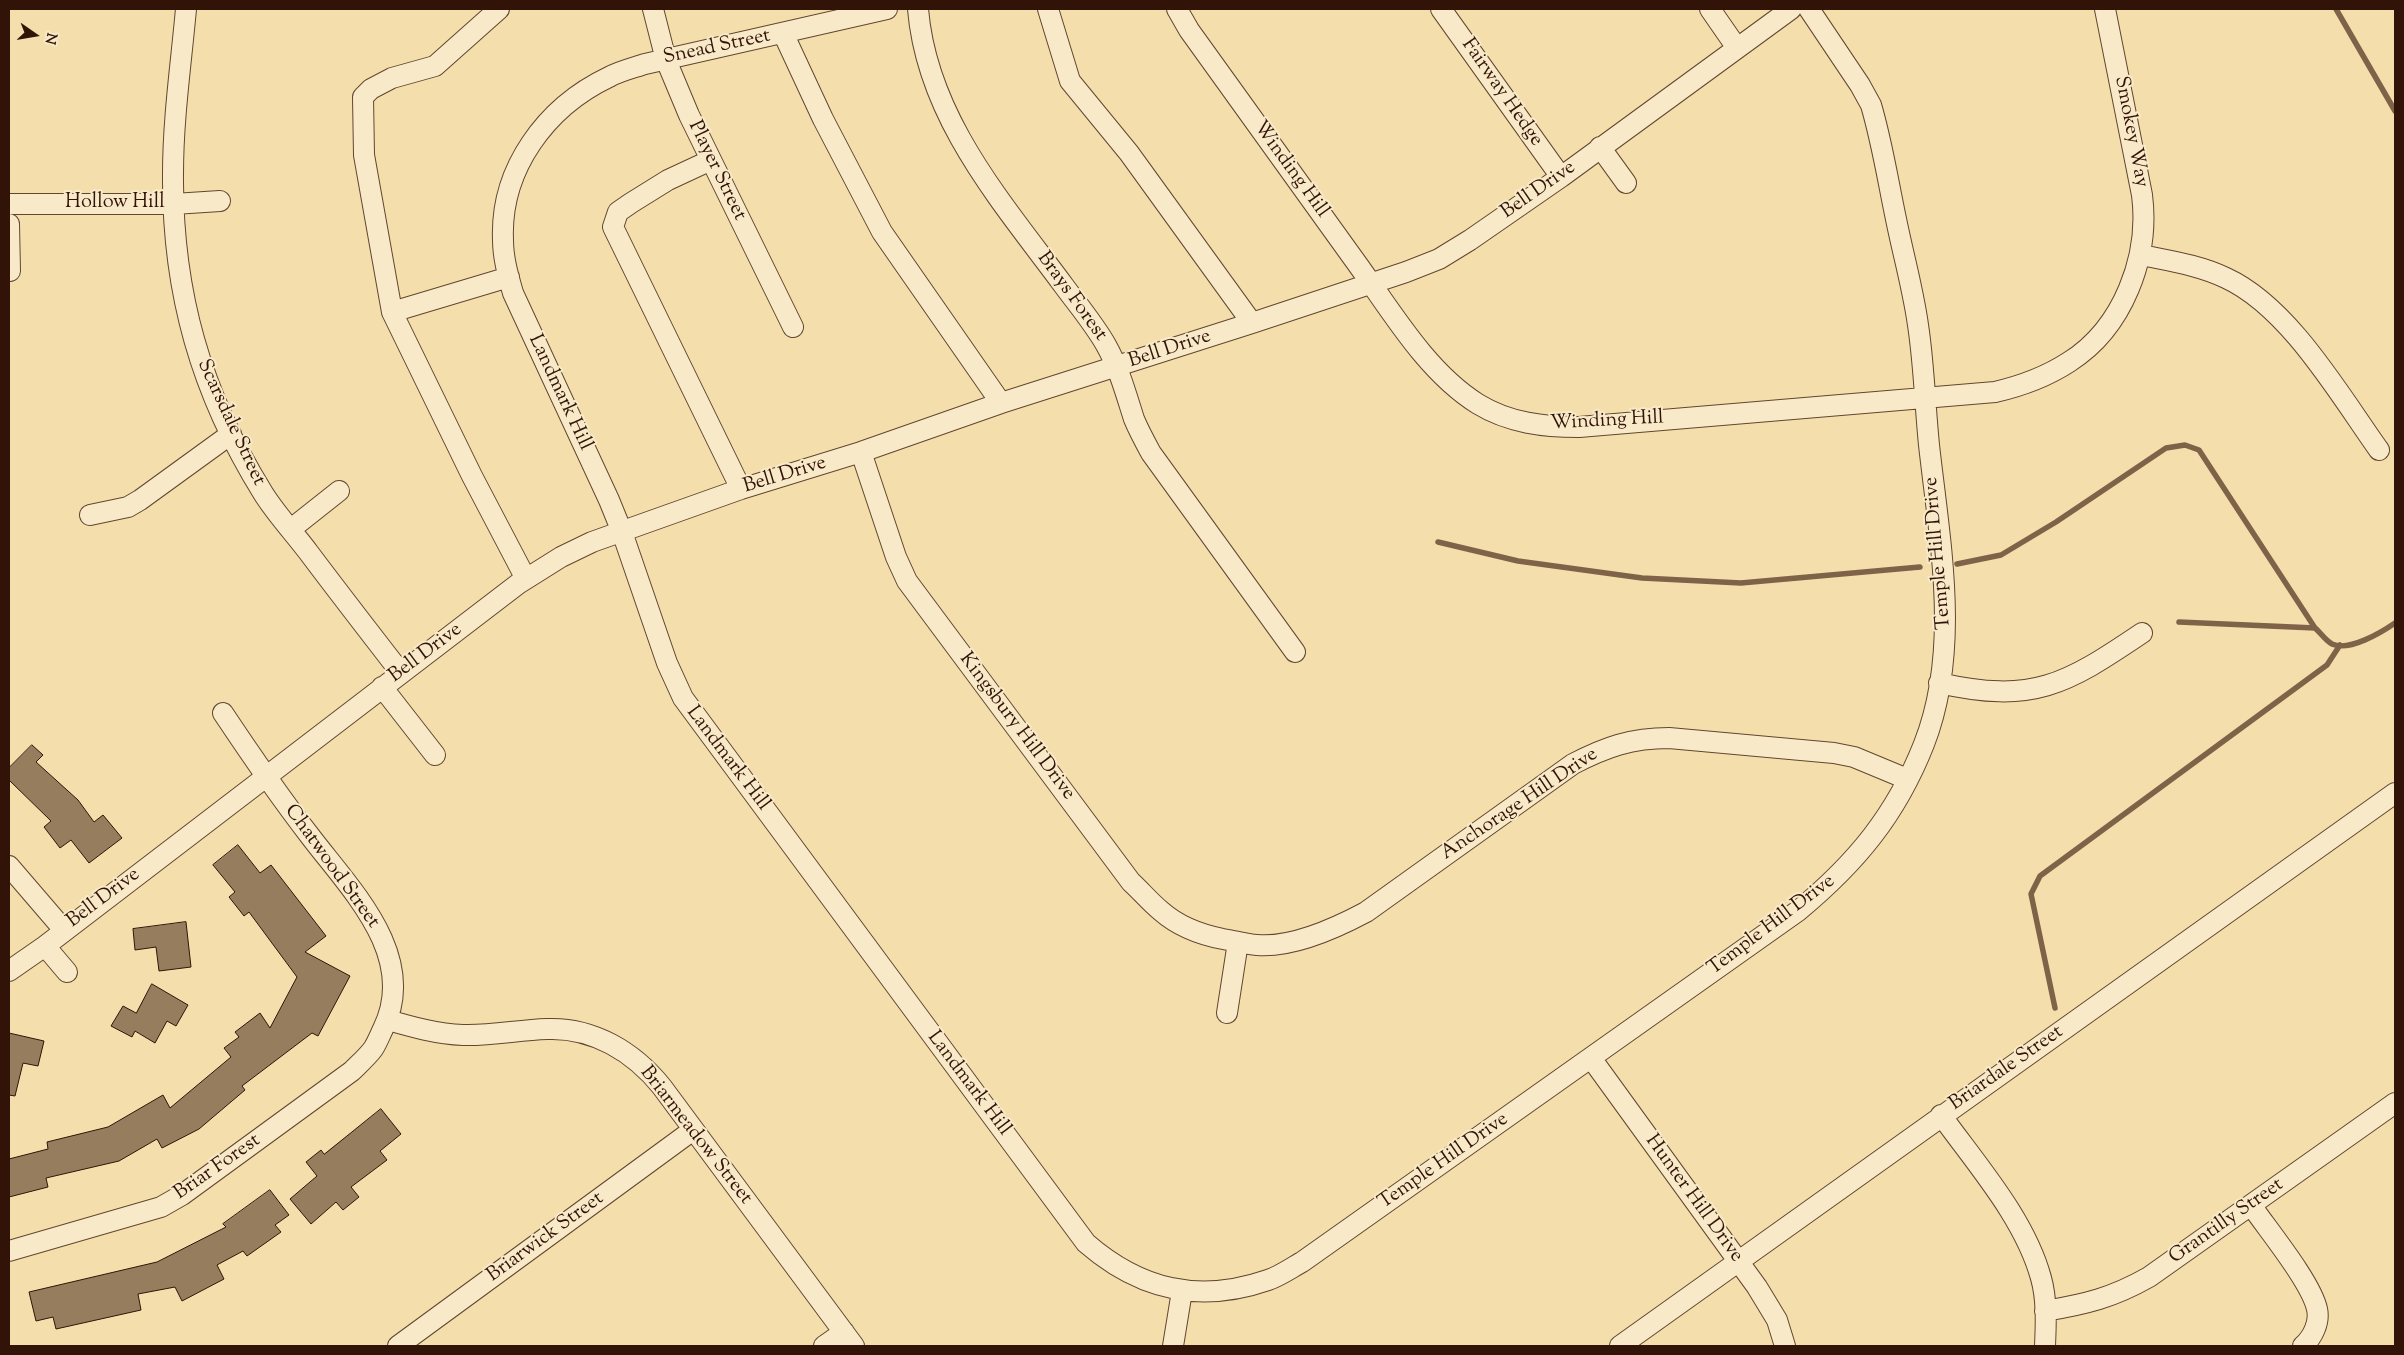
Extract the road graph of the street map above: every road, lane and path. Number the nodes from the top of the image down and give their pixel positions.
1 (186, 9) edge
2 (499, 9) edge
3 (653, 9) edge
4 (887, 9) edge
5 (918, 9) edge
6 (1048, 9) edge
7 (1177, 9) edge
8 (1441, 9) edge
9 (1710, 9) edge
10 (1791, 9) edge
11 (1809, 9) edge
12 (2105, 9) edge
13 (783, 33) junction
14 (1737, 48) junction
15 (666, 60) junction
16 (557, 113) joint
17 (1600, 147) junction
18 (712, 160) junction
19 (1561, 177) junction
20 (1626, 183) dead end
21 (220, 200) dead end
22 (9, 204) edge
23 (174, 204) junction
24 (9, 224) edge
25 (2141, 256) junction
26 (10, 271) dead end
27 (509, 277) junction
28 (1371, 282) junction
29 (392, 312) junction
30 (1252, 323) junction
31 (793, 328) dead end
32 (1116, 367) junction
33 (1924, 396) junction
34 (1002, 403) junction
35 (230, 434) junction
36 (2379, 450) dead end
37 (861, 452) junction
38 (741, 489) junction
39 (339, 491) dead end
40 (90, 514) dead end
41 (290, 529) junction
42 (622, 532) junction
43 (526, 579) junction
44 (2142, 632) dead end
45 (1295, 652) dead end
46 (401, 673) junction
47 (1938, 684) junction
48 (382, 687) junction
49 (223, 713) dead end
50 (435, 755) dead end
51 (265, 776) junction
52 (1907, 779) junction
53 (2395, 794) edge
54 (9, 866) edge
55 (64, 930) junction
56 (1238, 942) junction
57 (45, 946) junction
58 (9, 971) edge
59 (67, 972) dead end
60 (1226, 1012) dead end
61 (388, 1020) junction
62 (1591, 1058) junction
63 (2395, 1103) edge
64 (1941, 1115) junction
65 (694, 1130) junction
66 (2251, 1205) junction
67 (9, 1251) edge
68 (1739, 1262) junction
69 (1182, 1291) junction
70 (2045, 1311) junction
71 (849, 1339) edge
72 (398, 1346) edge
73 (824, 1346) edge
74 (1174, 1346) edge
75 (1620, 1346) edge
76 (1785, 1346) edge
77 (2044, 1346) edge
78 (2303, 1346) edge

1 - 23 street, Scarsdale Street
2 - 29 street
3 - 15 street, Player Street
4 - 13 street, Snead Street
5 - 32 street, Brays Forest
6 - 30 street
7 - 28 street, Winding Hill
8 - 19 street, Fairway Hedge
9 - 14 street
10 - 14 street, Bell Drive
11 - 33 street, Temple Hill Drive
12 - 25 street, Smokey Way
13 - 15 street, Snead Street
13 - 34 street
14 - 17 street, Bell Drive
15 - 16 street, Snead Street
15 - 18 street, Player Street
16 - 27 street, Landmark Hill
17 - 19 street, Bell Drive
17 - 20 street
18 - 31 street, Player Street
18 - 38 street
19 - 28 street, Bell Drive
21 - 23 street, Hollow Hill
22 - 23 street, Hollow Hill
23 - 35 street, Scarsdale Street
24 - 26 street
25 - 33 street, Winding Hill
25 - 36 street
27 - 29 street
27 - 42 street, Landmark Hill
28 - 30 street, Bell Drive
28 - 33 street, Winding Hill
29 - 43 street
30 - 32 street, Bell Drive
32 - 34 street, Bell Drive
32 - 45 street, Brays Forest
33 - 47 street, Temple Hill Drive
34 - 37 street, Bell Drive
35 - 40 street
35 - 41 street, Scarsdale Street
37 - 38 street, Bell Drive
37 - 56 street, Kingsbury Hill Drive
38 - 42 street, Bell Drive
39 - 41 street
41 - 46 street, Scarsdale Street
42 - 43 street, Bell Drive
42 - 69 street, Landmark Hill
43 - 46 street, Bell Drive
44 - 47 street
46 - 48 street, Bell Drive
47 - 52 street, Temple Hill Drive
48 - 50 street
48 - 51 street, Bell Drive
49 - 51 street, Chatwood Street
51 - 55 street, Bell Drive
51 - 61 street, Chatwood Street
52 - 56 street, Anchorage Hill Drive
52 - 62 street, Temple Hill Drive
53 - 64 street, Briardale Street
54 - 55 street
55 - 57 street, Bell Drive
56 - 60 street
57 - 58 street, Bell Drive
57 - 59 street
61 - 65 street, Briarmeadow Street
61 - 67 street, Briar Forest
62 - 68 street, Hunter Hill Drive
62 - 69 street, Temple Hill Drive
63 - 66 street, Grantilly Street
64 - 68 street, Briardale Street
64 - 70 street
65 - 71 street, Briarmeadow Street
65 - 72 street, Briarwick Street
66 - 70 street, Grantilly Street
66 - 78 street
68 - 75 street, Briardale Street
68 - 76 street, Hunter Hill Drive
69 - 74 street
70 - 77 street
71 - 73 street

